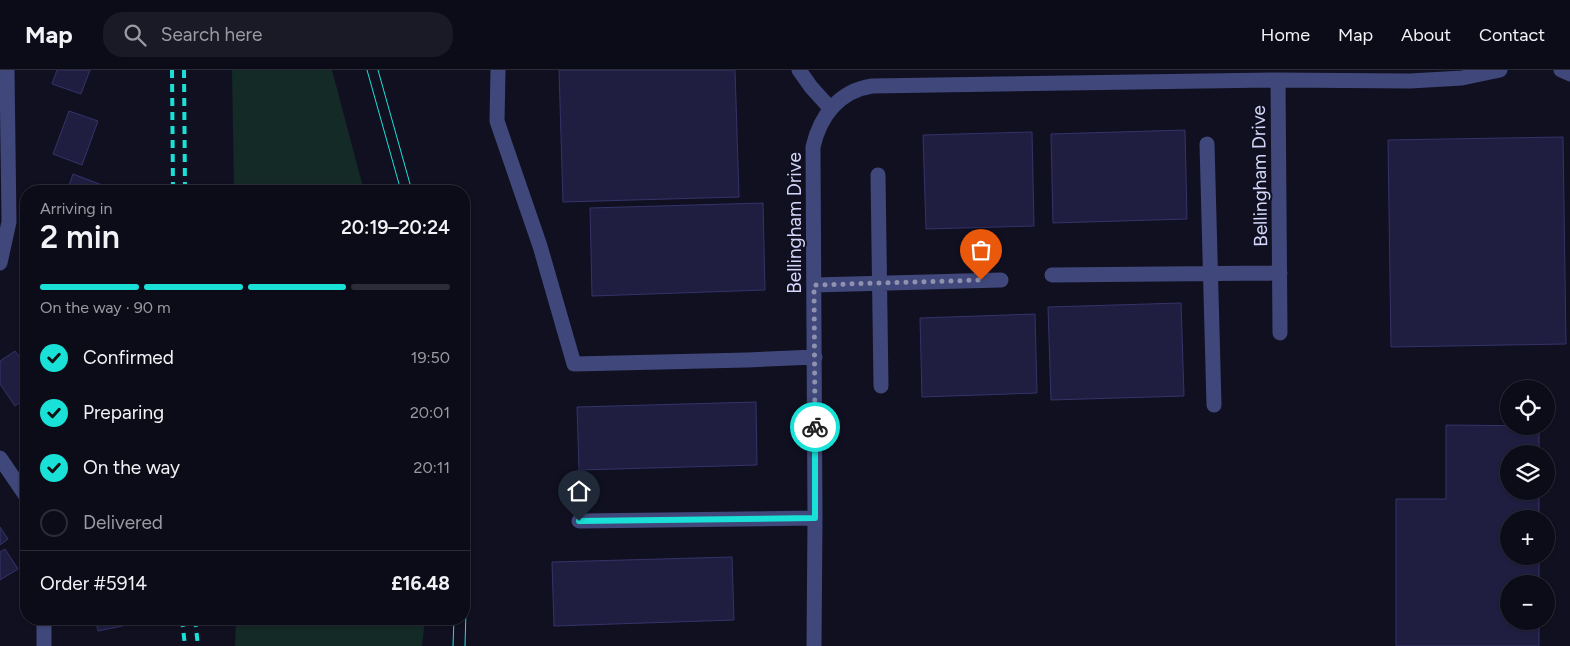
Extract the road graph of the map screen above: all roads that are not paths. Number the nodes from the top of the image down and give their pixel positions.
1 (7, 70) edge
2 (498, 70) edge
3 (799, 70) edge
4 (1500, 70) edge
5 (1561, 70) edge
6 (1570, 74) edge
7 (1111, 76) edge
8 (1410, 76) edge
9 (1278, 80) junction
10 (830, 108) junction
11 (1208, 144) dead end
12 (878, 175) dead end
13 (0, 263) edge
14 (1280, 273) junction
15 (1212, 274) junction
16 (1052, 275) dead end
17 (1001, 280) dead end
18 (880, 283) junction
19 (814, 285) junction
20 (1280, 333) dead end
21 (814, 357) junction
22 (881, 386) dead end
23 (1214, 406) dead end
24 (0, 458) edge
25 (20, 487) edge
26 (815, 518) junction
27 (579, 521) dead end
28 (44, 625) edge
29 (44, 646) edge
30 (814, 646) edge

1 - 13 street
2 - 21 street
3 - 10 street
4 - 8 street, Bellingham Drive
5 - 6 street
7 - 9 street, Bellingham Drive
7 - 10 street, Bellingham Drive
8 - 9 street, Bellingham Drive
9 - 14 street, Bellingham Drive
10 - 19 street, Bellingham Drive
11 - 15 street
12 - 18 street
14 - 15 street, Bellingham Drive
14 - 20 street, Bellingham Drive
15 - 16 street, Bellingham Drive
15 - 23 street
17 - 18 street
18 - 19 street
18 - 22 street
19 - 21 street, Bellingham Drive
21 - 26 street, Bellingham Drive
24 - 25 street
26 - 27 street
26 - 30 street, Bellingham Drive
28 - 29 street

